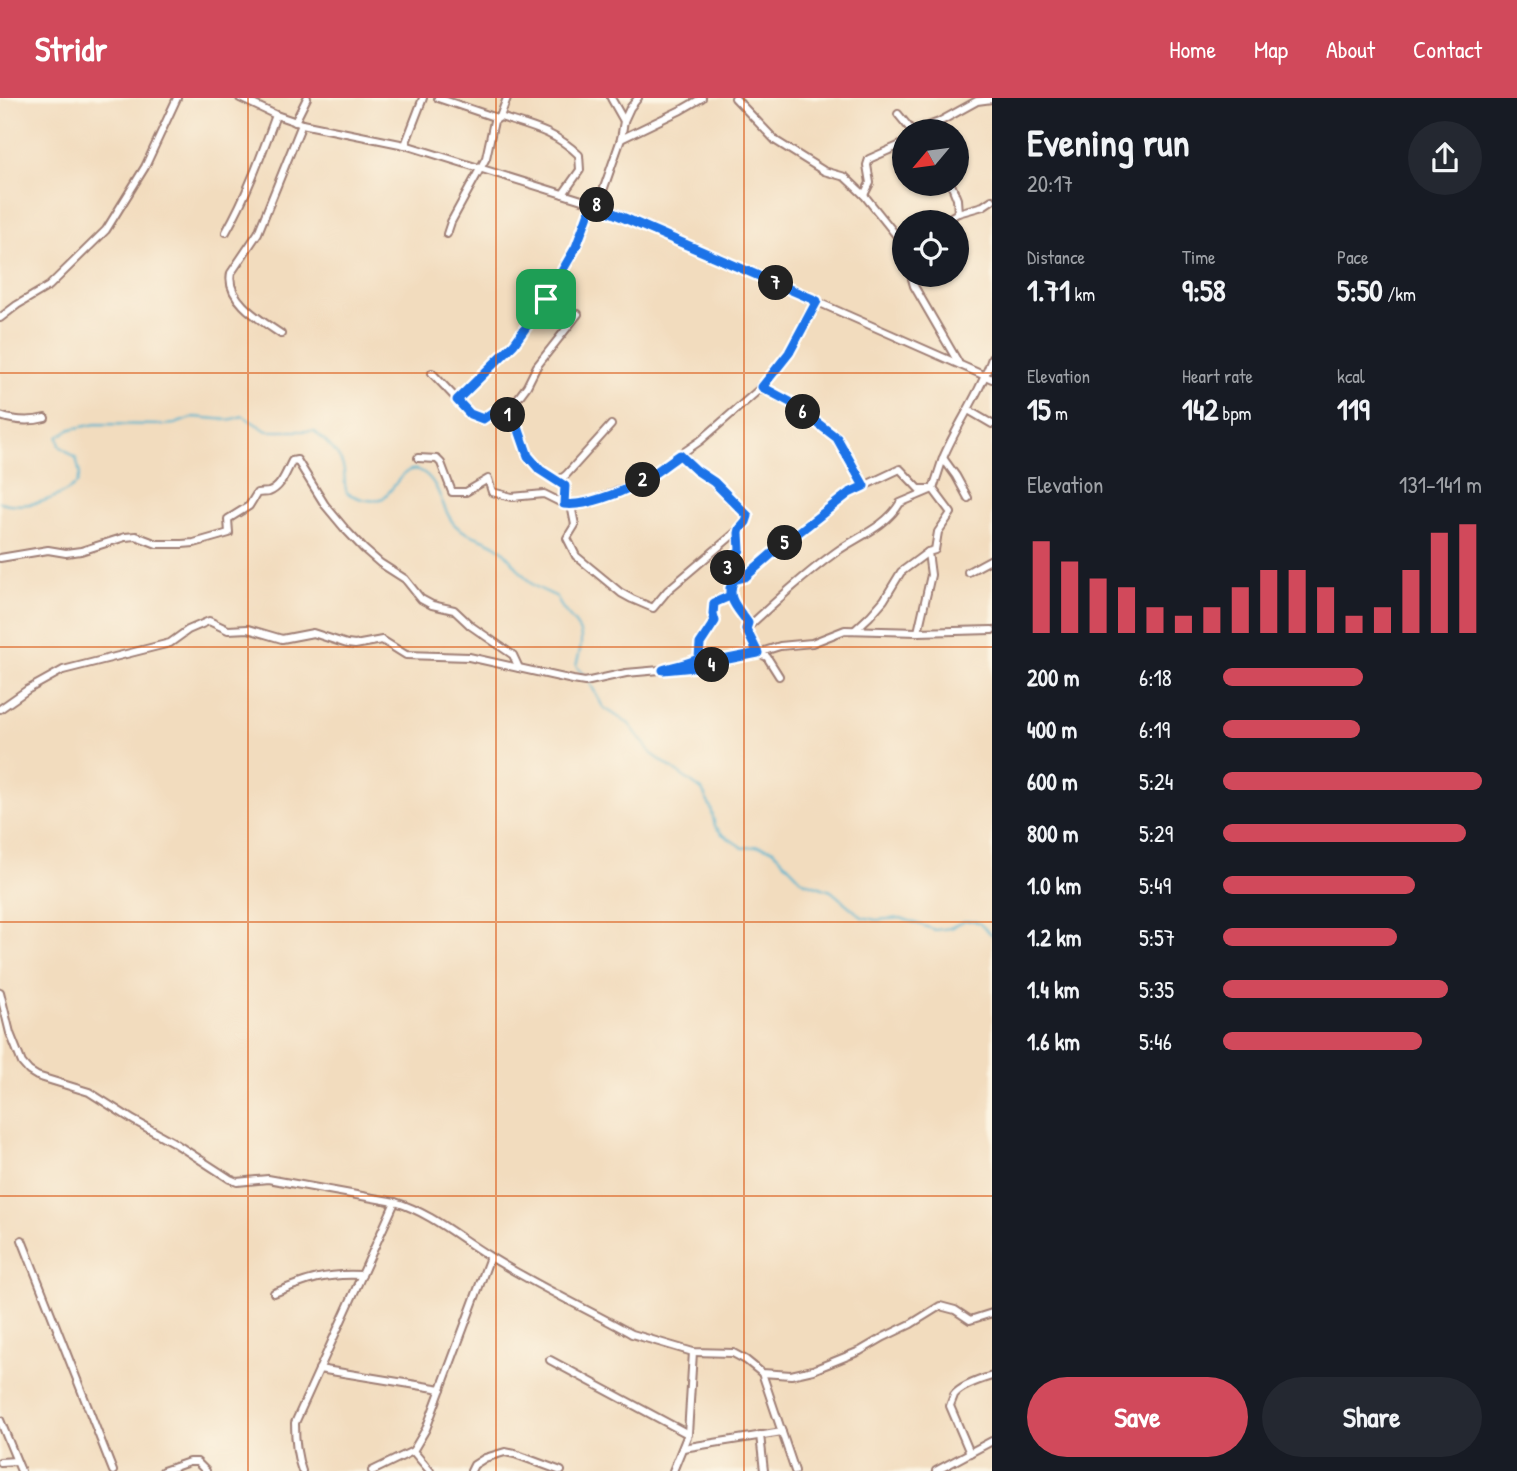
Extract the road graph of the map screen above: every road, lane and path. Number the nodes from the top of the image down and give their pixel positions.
1 (177, 98) edge
2 (240, 98) edge
3 (307, 98) edge
4 (423, 98) edge
5 (438, 98) edge
6 (507, 98) edge
7 (611, 98) edge
8 (638, 98) edge
9 (702, 98) edge
10 (735, 98) edge
11 (992, 99) edge
12 (898, 114) dead end
13 (276, 115) junction
14 (499, 117) junction
15 (902, 119) edge
16 (944, 119) edge
17 (624, 121) junction
18 (299, 123) junction
19 (621, 139) junction
20 (405, 145) junction
21 (892, 149) edge
22 (480, 168) junction
23 (563, 194) junction
24 (864, 195) junction
25 (992, 200) edge
26 (595, 204) junction
27 (969, 210) edge
28 (892, 230) edge
29 (226, 232) dead end
30 (447, 234) dead end
31 (915, 287) edge
32 (817, 301) junction
33 (578, 314) dead end
34 (0, 318) edge
35 (281, 334) dead end
36 (992, 358) edge
37 (959, 363) junction
38 (432, 373) dead end
39 (989, 377) edge
40 (762, 387) junction
41 (457, 400) junction
42 (968, 410) junction
43 (507, 413) junction
44 (0, 416) edge
45 (45, 418) dead end
46 (992, 424) edge
47 (611, 425) dead end
48 (680, 455) junction
49 (943, 457) junction
50 (418, 458) dead end
51 (565, 486) junction
52 (864, 486) junction
53 (933, 489) junction
54 (968, 498) dead end
55 (567, 504) junction
56 (739, 533) junction
57 (928, 552) junction
58 (0, 558) edge
59 (992, 559) edge
60 (968, 572) dead end
61 (734, 580) junction
62 (730, 596) junction
63 (746, 629) junction
64 (855, 630) junction
65 (992, 630) edge
66 (918, 632) junction
67 (758, 653) junction
68 (519, 668) junction
69 (663, 670) junction
70 (779, 676) dead end
71 (0, 709) edge
72 (0, 992) edge
73 (395, 1202) junction
74 (22, 1240) dead end
75 (490, 1257) junction
76 (362, 1275) junction
77 (274, 1293) dead end
78 (992, 1313) edge
79 (693, 1352) junction
80 (550, 1360) dead end
81 (319, 1369) junction
82 (762, 1373) junction
83 (992, 1376) edge
84 (441, 1389) junction
85 (0, 1420) edge
86 (782, 1432) junction
87 (688, 1433) junction
88 (760, 1435) junction
89 (992, 1441) edge
90 (683, 1448) junction
91 (413, 1451) junction
92 (970, 1453) junction
93 (16, 1461) junction
94 (0, 1462) edge
95 (168, 1470) edge
96 (21, 1471) edge
97 (113, 1471) edge
98 (206, 1471) edge
99 (302, 1471) edge
100 (372, 1471) edge
101 (429, 1471) edge
102 (471, 1471) edge
103 (561, 1471) edge
104 (673, 1471) edge
105 (764, 1471) edge
106 (795, 1471) edge
107 (936, 1471) edge

1 - 34 street
2 - 13 street
3 - 18 street
4 - 20 street
5 - 14 street
6 - 14 street
7 - 17 street
8 - 17 street
9 - 19 street
10 - 24 street
11 - 16 street
12 - 15 street
13 - 18 street
13 - 29 street
14 - 22 street
14 - 23 street
17 - 19 street
18 - 20 street
18 - 35 street
19 - 26 street
20 - 22 street
21 - 24 street
22 - 23 street
22 - 30 street
23 - 26 street
24 - 28 street
25 - 27 street
26 - 32 street
26 - 41 street
31 - 37 street
32 - 37 street
32 - 40 street
33 - 43 street
36 - 39 street
37 - 39 street
38 - 41 street
39 - 42 street
40 - 48 street
40 - 52 street
41 - 43 street
42 - 46 street
42 - 49 street
43 - 51 street
44 - 45 street
47 - 51 street
48 - 55 street
48 - 56 street
49 - 53 street
49 - 54 street
50 - 55 street
51 - 55 street
52 - 53 street
52 - 61 street
53 - 57 street
53 - 63 street
55 - 56 street
56 - 61 street
57 - 64 street
57 - 66 street
58 - 68 street
59 - 60 street
61 - 62 street
62 - 63 street
62 - 69 street
63 - 67 street
64 - 66 street
64 - 67 street
65 - 66 street
67 - 69 street
67 - 70 street
68 - 69 street
68 - 71 street
72 - 73 street
73 - 75 street
73 - 76 street
74 - 97 street
75 - 79 street
75 - 84 street
76 - 77 street
76 - 81 street
78 - 82 street
79 - 82 street
79 - 87 street
80 - 87 street
81 - 84 street
81 - 99 street
82 - 86 street
83 - 92 street
84 - 91 street
85 - 93 street
86 - 88 street
86 - 106 street
87 - 90 street
88 - 90 street
88 - 105 street
89 - 92 street
90 - 104 street
91 - 100 street
91 - 101 street
92 - 107 street
93 - 94 street
93 - 96 street
95 - 98 street
102 - 103 street

